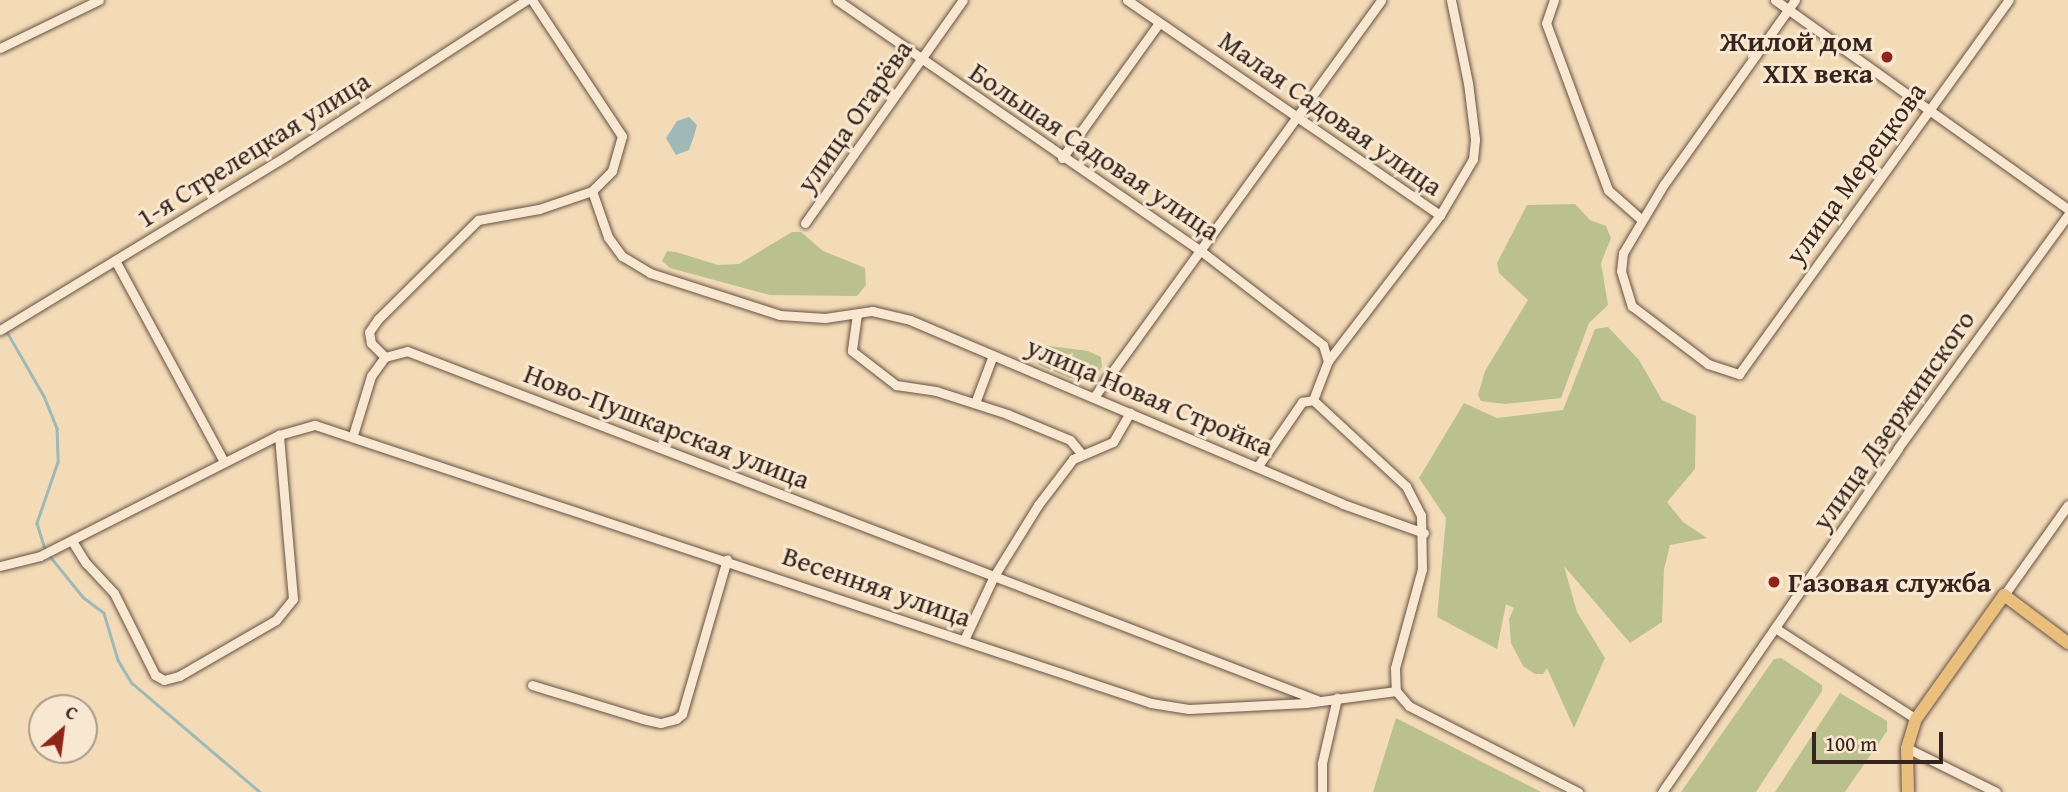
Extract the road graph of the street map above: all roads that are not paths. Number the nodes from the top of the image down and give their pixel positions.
1 (99, 0) edge
2 (526, 0) edge
3 (532, 0) edge
4 (837, 0) edge
5 (963, 0) edge
6 (1127, 0) edge
7 (1381, 0) edge
8 (1451, 0) edge
9 (1554, 0) edge
10 (1775, 0) edge
11 (1796, 0) edge
12 (2009, 0) edge
13 (1788, 9) junction
14 (1159, 23) junction
15 (0, 48) edge
16 (922, 60) junction
17 (1930, 108) junction
18 (1298, 115) junction
19 (1062, 158) junction
20 (592, 191) junction
21 (2068, 209) edge
22 (1440, 215) junction
23 (2068, 215) edge
24 (1642, 220) junction
25 (805, 223) dead end
26 (1201, 251) junction
27 (116, 262) junction
28 (857, 314) junction
29 (0, 330) edge
30 (993, 355) junction
31 (385, 357) junction
32 (1328, 361) junction
33 (1094, 397) junction
34 (1312, 400) junction
35 (975, 403) junction
36 (1129, 413) junction
37 (279, 435) junction
38 (353, 435) junction
39 (1081, 453) junction
40 (224, 462) junction
41 (1258, 466) junction
42 (2068, 505) edge
43 (1423, 533) junction
44 (72, 541) junction
45 (727, 559) junction
46 (0, 566) edge
47 (994, 576) junction
48 (2004, 595) junction
49 (1775, 628) junction
50 (964, 640) junction
51 (2068, 643) edge
52 (532, 685) dead end
53 (1396, 691) junction
54 (1337, 698) junction
55 (1320, 701) junction
56 (1916, 719) junction
57 (1907, 748) junction
58 (1322, 792) edge
59 (1578, 792) edge
60 (1662, 792) edge
61 (1908, 792) edge
62 (1996, 792) edge

1 - 15 street
2 - 27 street, 1-я Стрелецкая улица
3 - 20 street
4 - 16 street, Большая Садовая улица
5 - 16 street, улица Огарёва
6 - 14 street, Малая Садовая улица
7 - 18 street
8 - 22 street
9 - 24 street
10 - 13 street
11 - 13 street
12 - 17 street, улица Мерецкова
13 - 17 street
13 - 24 street
14 - 18 street, Малая Садовая улица
14 - 19 street
16 - 19 street, Большая Садовая улица
16 - 25 street, улица Огарёва
17 - 21 street
17 - 24 street, улица Мерецкова
18 - 22 street, Малая Садовая улица
18 - 26 street
19 - 26 street, Большая Садовая улица
20 - 28 street, улица Новая Стройка
20 - 31 street
22 - 32 street
23 - 49 street, улица Дзержинского
26 - 32 street, Большая Садовая улица
26 - 33 street
27 - 29 street, 1-я Стрелецкая улица
27 - 40 street
28 - 30 street, улица Новая Стройка
28 - 35 street
30 - 33 street, улица Новая Стройка
30 - 35 street
31 - 38 street
31 - 47 street, Ново-Пушкарская улица
32 - 34 street
33 - 36 street, улица Новая Стройка
34 - 41 street
34 - 43 street
35 - 39 street
36 - 39 street
36 - 41 street, улица Новая Стройка
37 - 38 street
37 - 40 street
37 - 44 street
38 - 45 street, Весенняя улица
39 - 47 street
40 - 44 street
41 - 43 street, улица Новая Стройка
42 - 48 street
43 - 53 street
44 - 46 street
45 - 50 street, Весенняя улица
45 - 52 street
47 - 50 street
47 - 55 street, Ново-Пушкарская улица
48 - 51 main road
48 - 56 main road
49 - 56 street
49 - 60 street, улица Дзержинского
50 - 55 street, Весенняя улица
53 - 54 street, Весенняя улица
53 - 59 street
54 - 55 street, Весенняя улица
54 - 58 street
56 - 57 main road
57 - 61 main road
57 - 62 street

